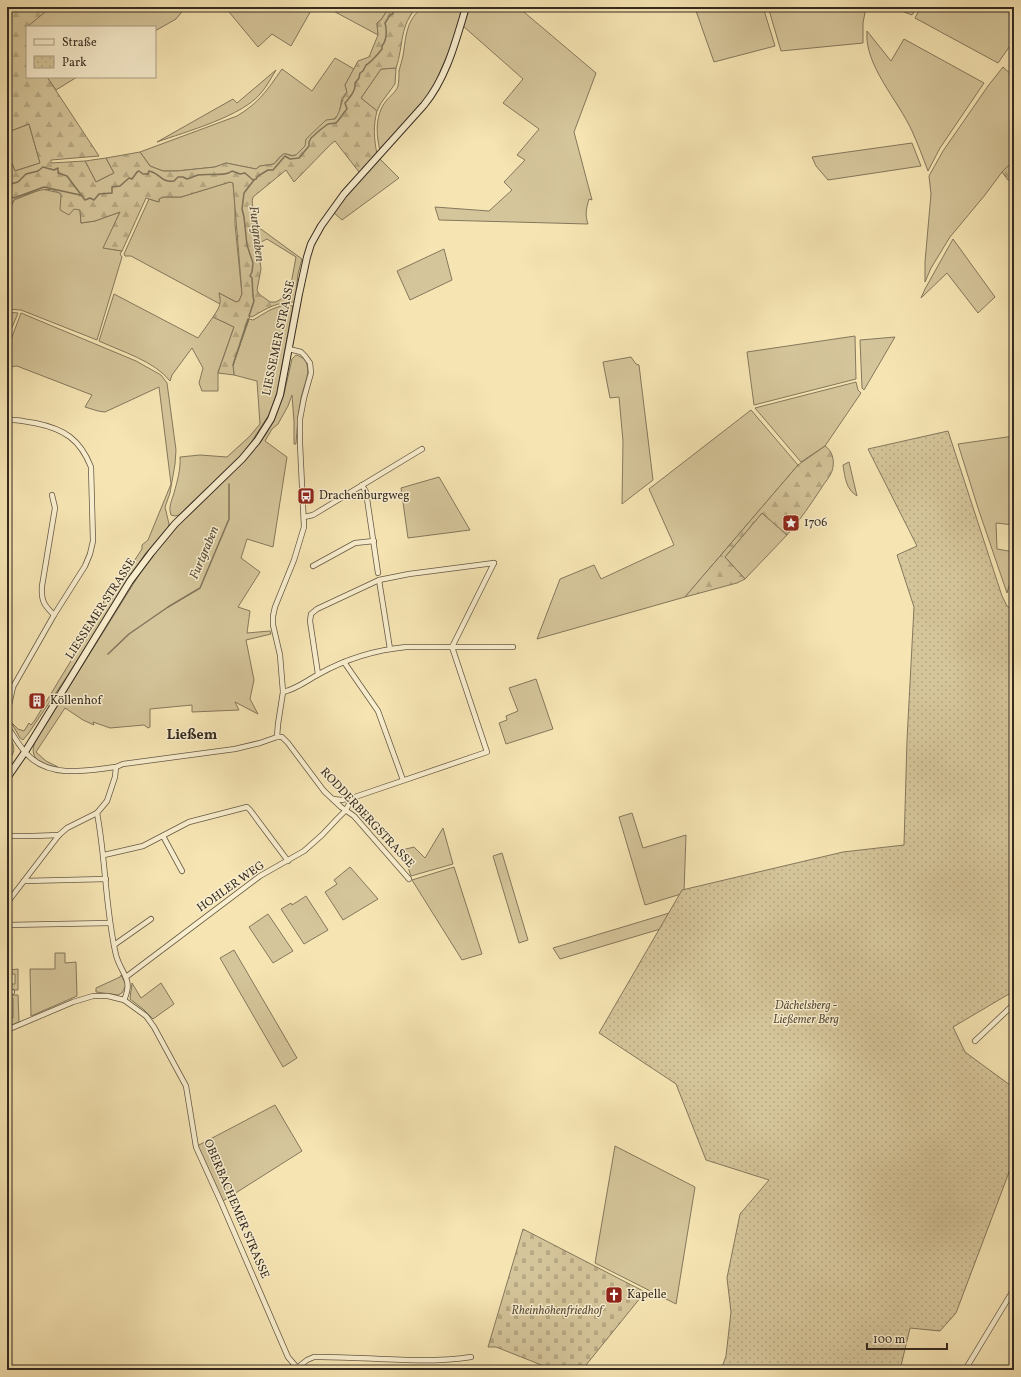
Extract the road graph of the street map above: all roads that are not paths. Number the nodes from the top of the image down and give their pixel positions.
1 (466, 7) edge
2 (289, 350) junction
3 (7, 420) edge
4 (422, 449) dead end
5 (362, 485) junction
6 (52, 495) dead end
7 (304, 518) junction
8 (374, 541) junction
9 (313, 566) dead end
10 (378, 573) dead end
11 (379, 580) junction
12 (54, 616) junction
13 (452, 647) junction
14 (513, 647) dead end
15 (390, 648) junction
16 (344, 662) junction
17 (318, 674) junction
18 (283, 692) junction
19 (7, 714) edge
20 (7, 726) edge
21 (277, 737) junction
22 (25, 752) junction
23 (116, 767) junction
24 (7, 778) edge
25 (403, 780) junction
26 (352, 798) junction
27 (333, 799) junction
28 (346, 810) junction
29 (97, 812) junction
30 (59, 835) junction
31 (7, 836) edge
32 (163, 836) junction
33 (104, 855) junction
34 (288, 861) junction
35 (182, 872) dead end
36 (106, 879) junction
37 (410, 879) dead end
38 (24, 881) junction
39 (7, 902) edge
40 (151, 919) dead end
41 (110, 922) junction
42 (7, 925) edge
43 (114, 945) junction
44 (126, 977) junction
45 (124, 1000) junction
46 (1014, 1004) edge
47 (7, 1030) edge
48 (975, 1041) dead end
49 (1014, 1289) edge
50 (471, 1357) dead end
51 (298, 1369) edge
52 (965, 1370) edge

1 - 2 street, LIESSEMER STRASSE
2 - 7 street
2 - 22 street, LIESSEMER STRASSE
3 - 12 street
4 - 5 street
5 - 7 street
5 - 8 street
6 - 12 street
7 - 18 street
8 - 9 street
8 - 10 street
11 - 13 street
11 - 15 street
11 - 17 street
12 - 19 street
13 - 14 street
13 - 15 street
13 - 25 street
15 - 16 street
16 - 17 street
16 - 25 street
17 - 18 street
18 - 21 street
20 - 22 street
21 - 23 street
21 - 27 street, RODDERBERGSTRASSE
22 - 23 street
22 - 24 street, LIESSEMER STRASSE
23 - 29 street
25 - 26 street
26 - 27 street
26 - 28 street, HOHLER WEG
27 - 28 street, RODDERBERGSTRASSE
28 - 34 street, HOHLER WEG
28 - 37 street, RODDERBERGSTRASSE
29 - 30 street
29 - 33 street
30 - 31 street
30 - 38 street
32 - 33 street
32 - 34 street
32 - 35 street
33 - 36 street
34 - 44 street, HOHLER WEG
36 - 38 street
36 - 41 street
38 - 39 street
40 - 43 street
41 - 42 street
41 - 43 street
43 - 44 street
44 - 45 street
45 - 47 street, OBERBACHEMER STRASSE
45 - 51 street, OBERBACHEMER STRASSE
46 - 48 street
49 - 52 street
50 - 51 street

